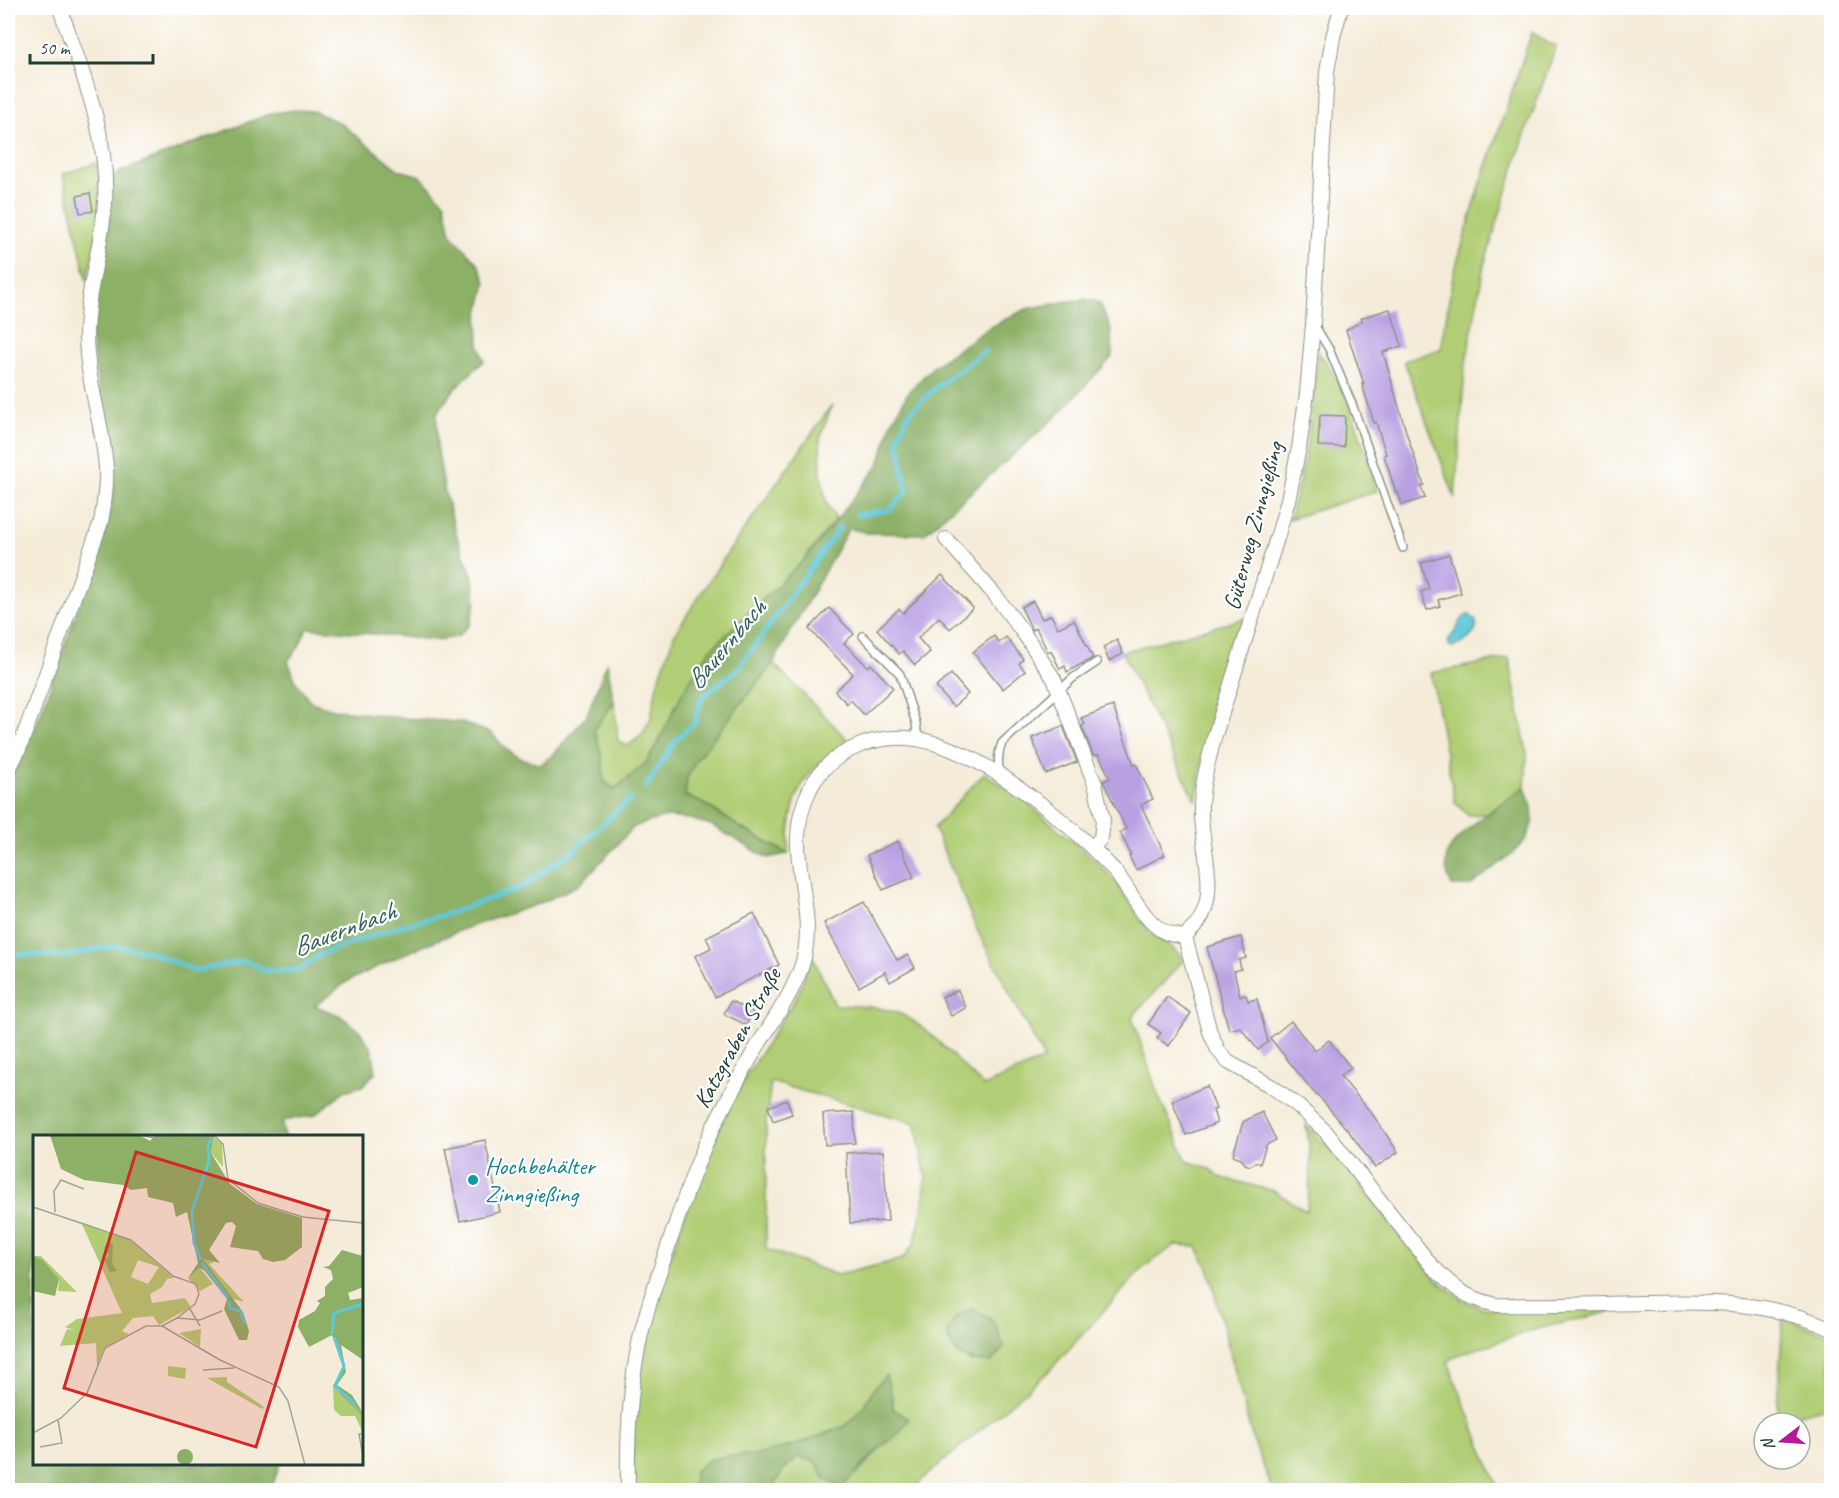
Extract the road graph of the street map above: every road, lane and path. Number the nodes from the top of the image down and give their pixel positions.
1 (60, 8) edge
2 (1341, 8) edge
3 (1313, 324) junction
4 (946, 539) dead end
5 (1403, 548) dead end
6 (863, 636) dead end
7 (1097, 662) dead end
8 (1059, 691) junction
9 (918, 739) junction
10 (8, 771) edge
11 (1000, 775) junction
12 (1092, 848) junction
13 (1185, 937) junction
14 (1832, 1329) edge
15 (628, 1491) edge

1 - 10 street
2 - 3 street, Güterweg Zinngießing
3 - 5 lane
3 - 13 street, Güterweg Zinngießing
4 - 8 street
6 - 9 lane
7 - 8 lane
8 - 11 lane
8 - 12 street
9 - 11 street, Katzgraben Straße
9 - 15 street, Katzgraben Straße
11 - 12 street, Katzgraben Straße
12 - 13 street, Katzgraben Straße
13 - 14 street

